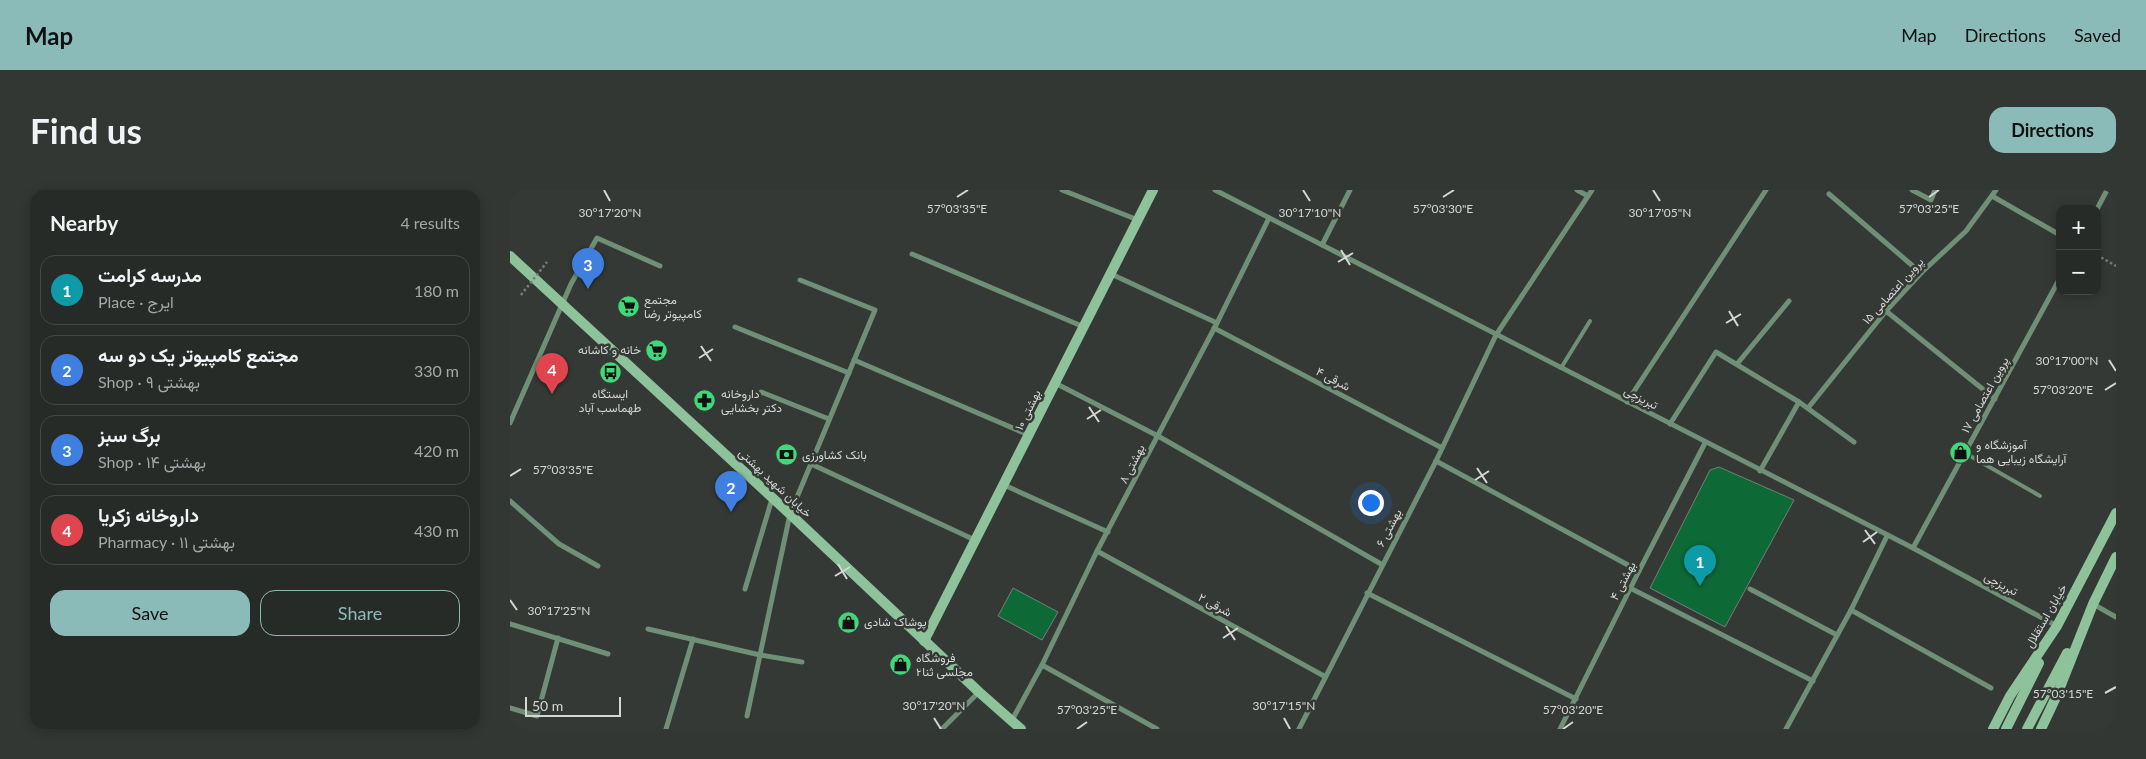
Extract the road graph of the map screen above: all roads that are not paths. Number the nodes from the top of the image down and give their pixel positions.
1 (1062, 190) edge
2 (1153, 190) edge
3 (1215, 190) edge
4 (1350, 190) edge
5 (1577, 190) edge
6 (1592, 190) edge
7 (1766, 190) edge
8 (1912, 190) edge
9 (1935, 190) edge
10 (1996, 190) edge
11 (2107, 190) edge
12 (1829, 194) dead end
13 (1588, 196) junction
14 (1992, 196) junction
15 (2099, 205) edge
16 (1268, 218) junction
17 (1138, 220) junction
18 (2056, 232) edge
19 (1322, 245) junction
20 (912, 254) dead end
21 (510, 256) edge
22 (660, 266) dead end
23 (1921, 273) junction
24 (1111, 274) junction
25 (800, 280) dead end
26 (2056, 285) edge
27 (1789, 301) dead end
28 (563, 304) junction
29 (1886, 311) junction
30 (1590, 321) dead end
31 (1216, 325) junction
32 (1084, 326) junction
33 (735, 327) dead end
34 (1496, 335) junction
35 (854, 360) junction
36 (1737, 364) junction
37 (1561, 368) junction
38 (849, 373) junction
39 (1055, 383) junction
40 (761, 392) dead end
41 (1995, 399) junction
42 (1626, 402) junction
43 (1800, 402) junction
44 (1808, 408) junction
45 (829, 420) junction
46 (510, 423) edge
47 (1670, 424) junction
48 (1030, 435) junction
49 (1158, 436) junction
50 (1854, 442) dead end
51 (1705, 443) junction
52 (1442, 448) junction
53 (1965, 453) junction
54 (1436, 460) junction
55 (811, 464) junction
56 (1760, 470) junction
57 (1004, 484) junction
58 (2040, 496) dead end
59 (772, 498) junction
60 (510, 501) edge
61 (2116, 513) edge
62 (790, 514) junction
63 (1108, 532) junction
64 (1887, 536) junction
65 (975, 540) junction
66 (1913, 548) junction
67 (1097, 551) junction
68 (2116, 557) edge
69 (1382, 564) junction
70 (598, 566) dead end
71 (1639, 571) junction
72 (1630, 588) junction
73 (745, 589) dead end
74 (1750, 589) dead end
75 (1367, 592) junction
76 (2092, 604) junction
77 (1850, 610) junction
78 (2116, 617) edge
79 (510, 624) edge
80 (2057, 626) junction
81 (648, 629) dead end
82 (1837, 635) junction
83 (558, 638) junction
84 (693, 639) junction
85 (924, 641) junction
86 (608, 654) dead end
87 (760, 655) junction
88 (802, 662) dead end
89 (1042, 665) junction
90 (1324, 676) junction
91 (1813, 681) junction
92 (1991, 688) dead end
93 (979, 692) junction
94 (1576, 699) junction
95 (510, 708) edge
96 (747, 716) dead end
97 (1012, 720) junction
98 (1301, 728) edge
99 (666, 729) edge
100 (942, 729) edge
101 (1022, 729) edge
102 (1157, 729) edge
103 (1560, 729) edge
104 (1786, 729) edge
105 (1993, 729) edge
106 (2006, 729) edge
107 (2027, 729) edge
108 (2041, 729) edge

1 - 17 street
2 - 17 main road, بهشتی ۱۰
3 - 16 street, تبریزچی
4 - 19 street
5 - 13 street
6 - 13 street, بهشتی ۶
7 - 42 street
8 - 9 street
10 - 14 street, پروین اعتصامی ۱۵
11 - 15 street
12 - 23 street
13 - 34 street, بهشتی ۶
14 - 18 street
14 - 23 street, پروین اعتصامی ۱۵
16 - 19 street, تبریزچی
16 - 31 street, بهشتی ۸
17 - 24 main road, بهشتی ۱۰
19 - 34 street, تبریزچی
20 - 32 street
21 - 28 main road, خیابان شهید بهشتی
22 - 28 street
23 - 29 street, پروین اعتصامی ۱۵
24 - 31 street, شرقی ۴
24 - 32 main road, بهشتی ۱۰
25 - 35 street
26 - 41 street, پروین اعتصامی ۱۷
27 - 36 street
28 - 46 street
28 - 59 main road, خیابان شهید بهشتی
29 - 41 street
29 - 44 street, پروین اعتصامی ۱۵
30 - 37 lane
31 - 49 street, بهشتی ۸
31 - 52 street, شرقی ۴
32 - 39 main road, بهشتی ۱۰
33 - 38 street
34 - 37 street, تبریزچی
34 - 52 street, بهشتی ۶
35 - 38 street
35 - 48 street
36 - 43 street
36 - 47 street
37 - 42 street, تبریزچی
38 - 45 street
39 - 48 main road, بهشتی ۱۰
39 - 49 street
40 - 45 street
41 - 53 street, پروین اعتصامی ۱۷
42 - 47 street, تبریزچی
43 - 44 street
43 - 56 street
44 - 50 street
45 - 55 street
47 - 51 street, تبریزچی
48 - 57 main road, بهشتی ۱۰
49 - 63 street, بهشتی ۸
49 - 69 street
51 - 56 street, تبریزچی
51 - 71 street, بهشتی ۴
52 - 54 street, بهشتی ۶
53 - 58 lane
53 - 66 street, پروین اعتصامی ۱۷
54 - 69 street, بهشتی ۶
54 - 71 street
55 - 62 street
55 - 65 street
56 - 64 street, تبریزچی
57 - 63 street
57 - 65 main road, بهشتی ۱۰
59 - 62 main road, خیابان شهید بهشتی
59 - 73 street
60 - 70 street
61 - 80 main road, خیابان استقلال
62 - 85 main road, خیابان شهید بهشتی
62 - 87 street
63 - 67 street, بهشتی ۸
64 - 66 street, تبریزچی
64 - 77 street
65 - 85 main road, بهشتی ۱۰
66 - 80 street, تبریزچی
67 - 89 street, بهشتی ۸
67 - 90 street, شرقی ۲
68 - 76 main road
69 - 75 street, بهشتی ۶
71 - 72 street, بهشتی ۴
72 - 91 street
72 - 94 street, بهشتی ۴
74 - 82 street
75 - 90 street, بهشتی ۶
75 - 94 street
76 - 78 street
76 - 107 main road
76 - 108 main road
77 - 82 street
77 - 92 street
79 - 83 street
80 - 105 main road, خیابان استقلال
80 - 106 main road
81 - 84 street
82 - 91 street
83 - 86 street
83 - 95 street
84 - 87 street
84 - 99 street
85 - 93 main road, خیابان شهید بهشتی
87 - 88 street
87 - 96 street
89 - 97 street, بهشتی ۸
89 - 102 street
90 - 98 street, بهشتی ۶
91 - 104 street
93 - 97 main road, خیابان شهید بهشتی
93 - 100 street
94 - 103 street, بهشتی ۴
97 - 101 main road, خیابان شهید بهشتی

